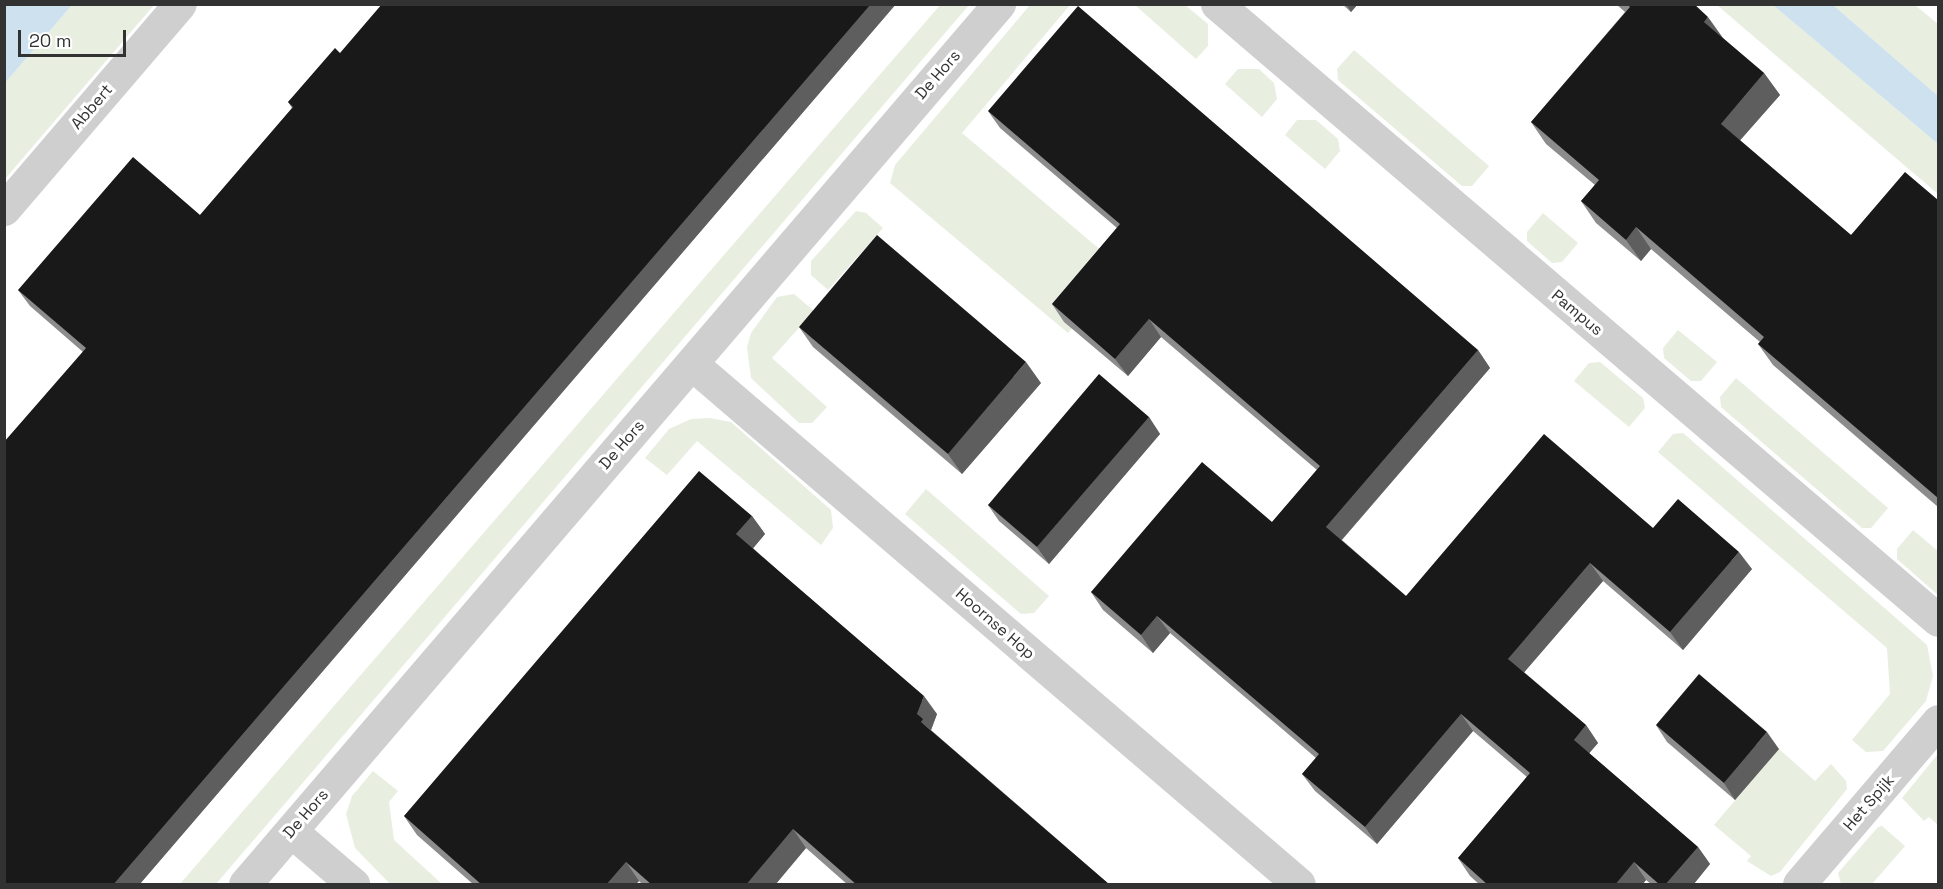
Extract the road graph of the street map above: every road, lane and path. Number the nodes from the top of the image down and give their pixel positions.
1 (180, 4) edge
2 (999, 4) edge
3 (1217, 4) edge
4 (4, 209) edge
5 (692, 364) junction
6 (1938, 621) edge
7 (1938, 721) edge
8 (291, 831) junction
9 (245, 885) edge
10 (353, 885) edge
11 (1299, 885) edge
12 (1798, 885) edge

1 - 4 street, Abbert
2 - 5 street, De Hors
3 - 6 street, Pampus
5 - 8 street, De Hors
5 - 11 street, Hoornse Hop
7 - 12 street, Het Spijk
8 - 9 street, De Hors
8 - 10 street

